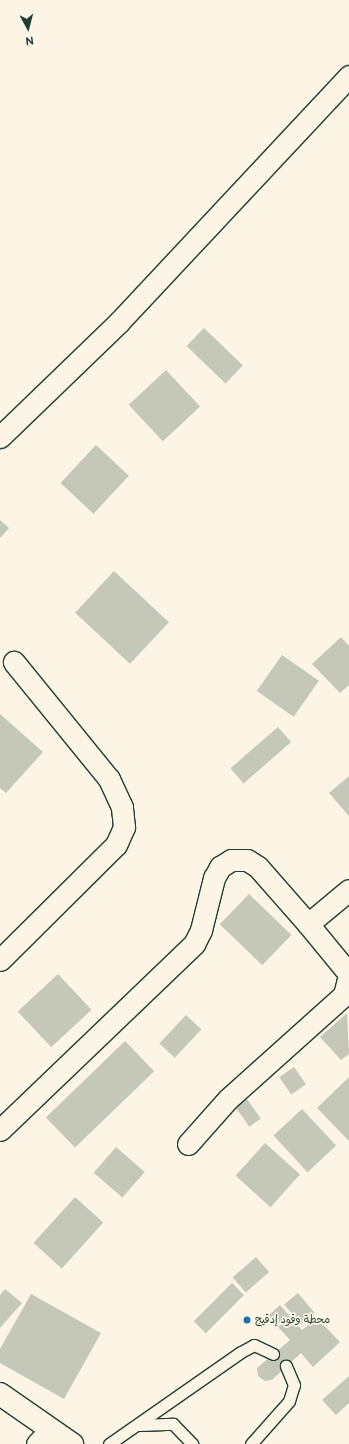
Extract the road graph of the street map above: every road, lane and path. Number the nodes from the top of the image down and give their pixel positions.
1 (349, 76) edge
2 (0, 437) edge
3 (14, 662) dead end
4 (349, 890) edge
5 (308, 924) junction
6 (0, 960) edge
7 (349, 975) edge
8 (0, 1130) edge
9 (188, 1144) dead end
10 (273, 1354) dead end
11 (286, 1366) dead end
12 (0, 1394) edge
13 (139, 1425) junction
14 (43, 1437) edge
15 (72, 1444) edge
16 (109, 1444) edge
17 (192, 1444) edge
18 (251, 1444) edge

1 - 2 street
3 - 6 street
4 - 5 street
5 - 7 street
5 - 8 street
7 - 9 street
10 - 13 lane
11 - 18 lane
12 - 14 street
13 - 16 lane
13 - 17 lane
14 - 15 street

